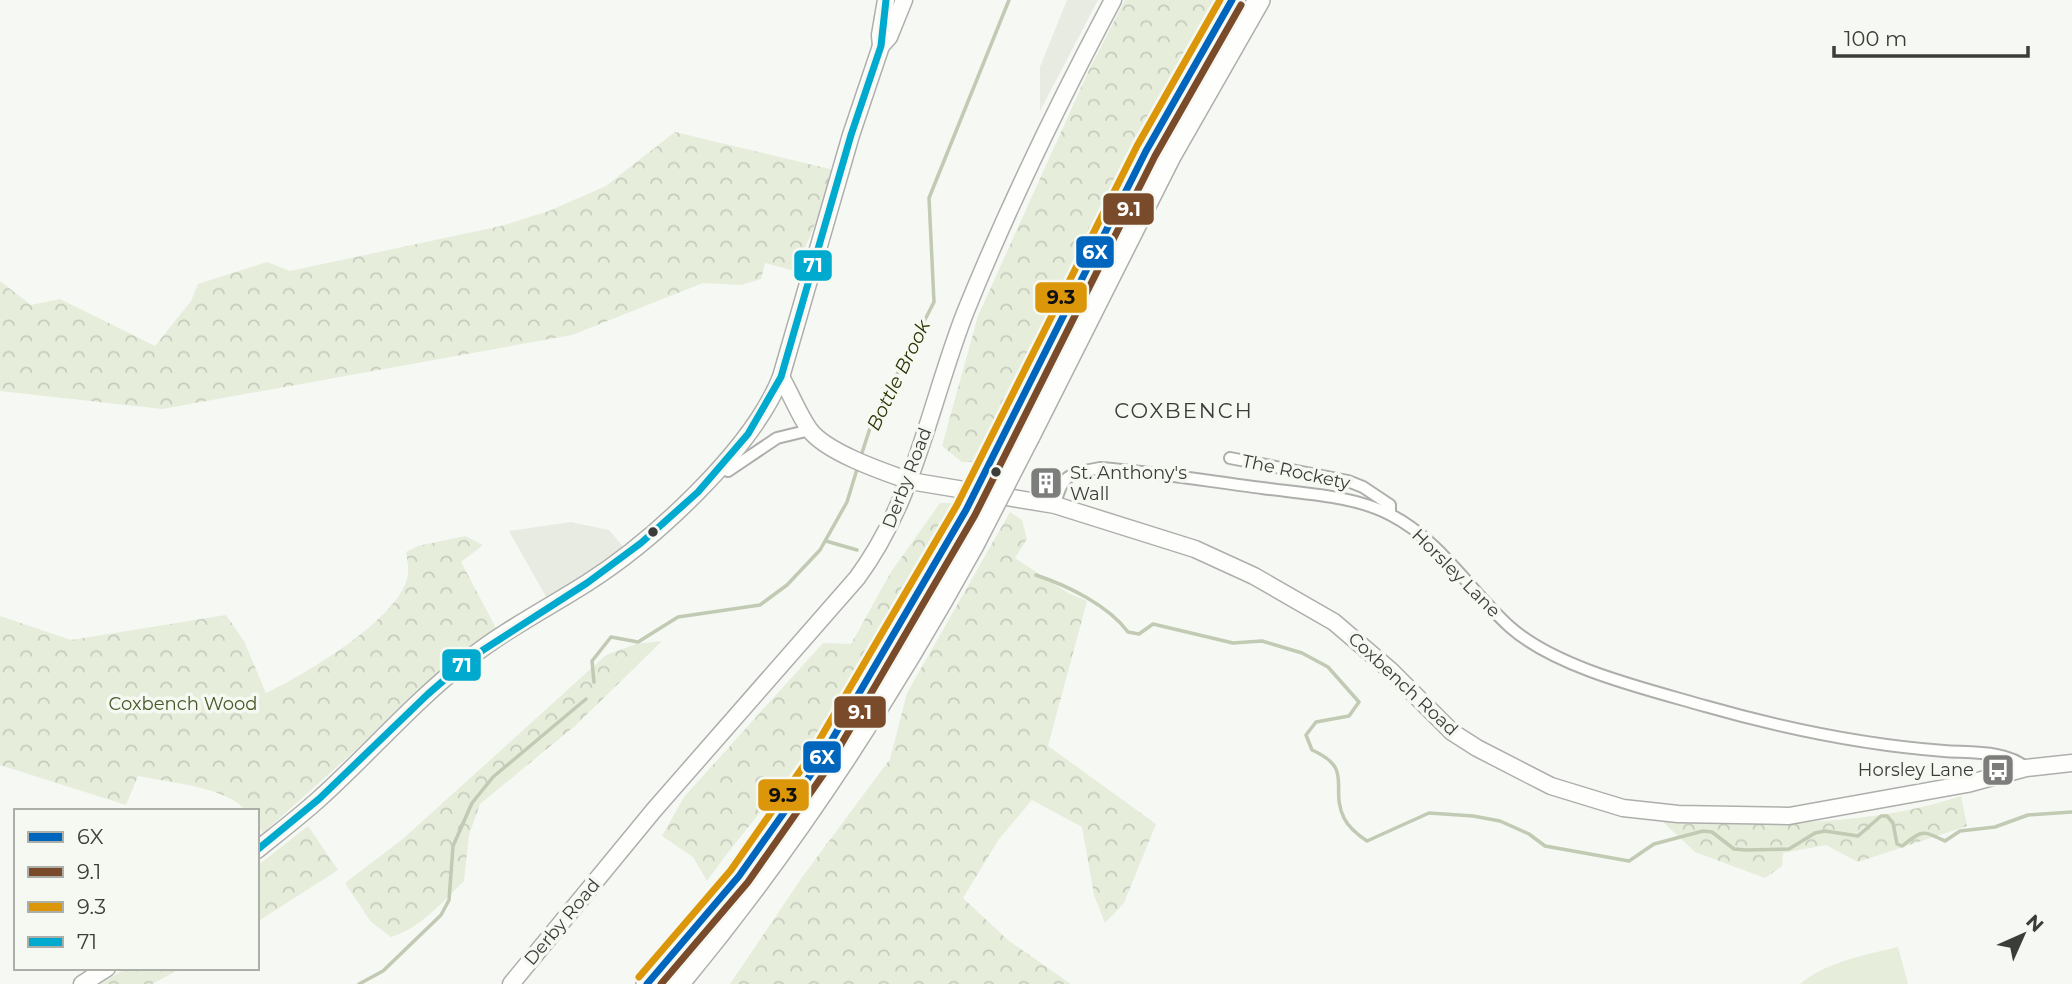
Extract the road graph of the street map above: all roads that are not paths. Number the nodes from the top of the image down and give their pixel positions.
1 (886, 0) edge
2 (904, 0) edge
3 (1113, 0) edge
4 (1232, 0) edge
5 (1259, 0) edge
6 (881, 46) junction
7 (782, 377) junction
8 (810, 430) junction
9 (1230, 458) dead end
10 (717, 468) junction
11 (910, 481) junction
12 (1055, 505) junction
13 (1390, 514) junction
14 (2072, 763) edge
15 (2025, 768) junction
16 (259, 848) edge
17 (104, 970) edge
18 (82, 984) edge
19 (511, 984) edge
20 (647, 984) edge
21 (678, 984) edge

1 - 6 street
2 - 6 street
3 - 11 street, Derby Road
4 - 20 highway, bridge
5 - 21 highway, bridge
6 - 7 street
7 - 8 street
7 - 10 street
8 - 10 street
8 - 11 street, Coxbench Road
9 - 13 street, The Rockety
10 - 16 street
11 - 12 street, Coxbench Road
11 - 19 street, Derby Road
12 - 13 street, Horsley Lane
12 - 15 street, Coxbench Road
13 - 15 street, Horsley Lane
14 - 15 street, Coxbench Road
17 - 18 street

